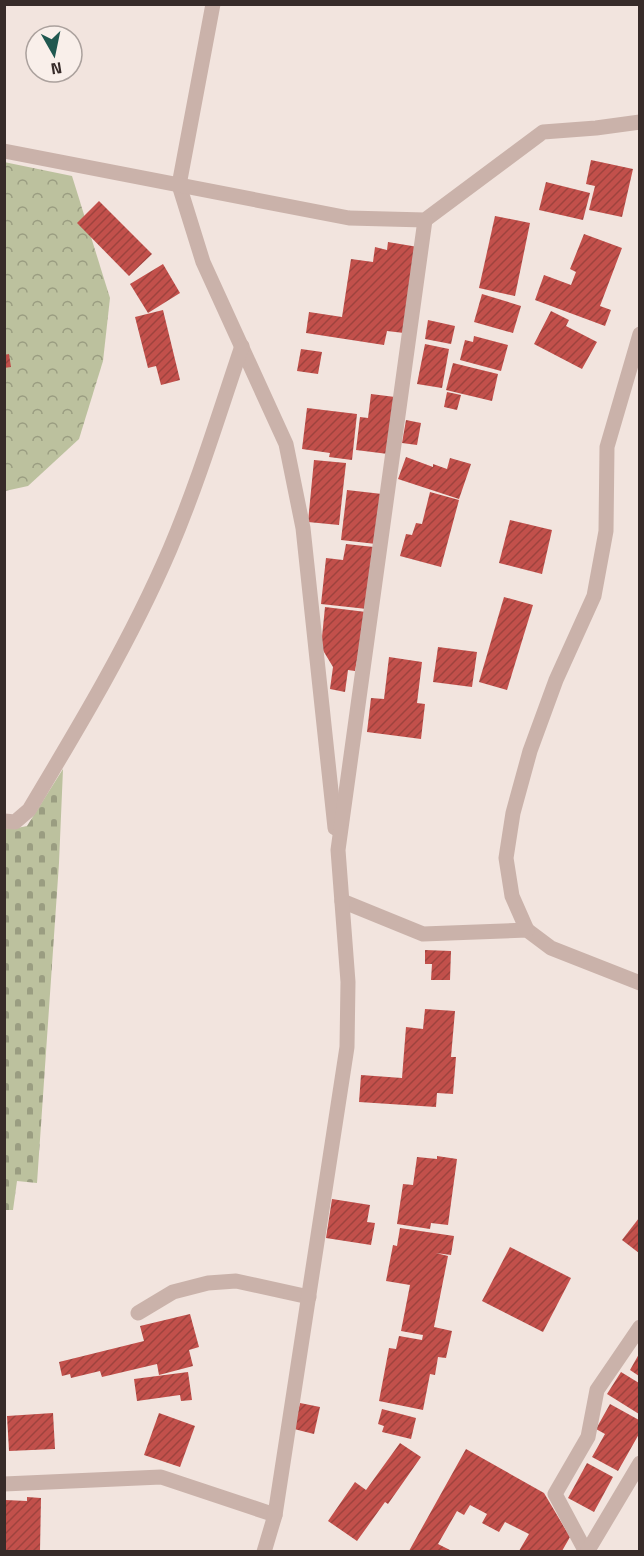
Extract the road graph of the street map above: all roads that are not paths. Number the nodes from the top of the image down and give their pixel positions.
1 (213, 4) edge
2 (639, 122) edge
3 (4, 151) edge
4 (179, 185) junction
5 (425, 220) junction
6 (639, 334) edge
7 (242, 346) junction
8 (4, 821) edge
9 (338, 850) junction
10 (342, 901) junction
11 (527, 930) junction
12 (639, 983) edge
13 (309, 1298) junction
14 (138, 1313) dead end
15 (639, 1327) edge
16 (639, 1463) edge
17 (4, 1484) edge
18 (275, 1515) junction
19 (264, 1551) edge
20 (587, 1551) edge

1 - 4 street
2 - 5 street
3 - 4 street
4 - 5 street
4 - 7 street
5 - 9 street
6 - 11 street
7 - 8 street
7 - 9 street
9 - 10 street
10 - 11 street
10 - 13 street
11 - 12 street
13 - 14 street
13 - 18 street
15 - 20 street
16 - 20 street
17 - 18 street
18 - 19 street

